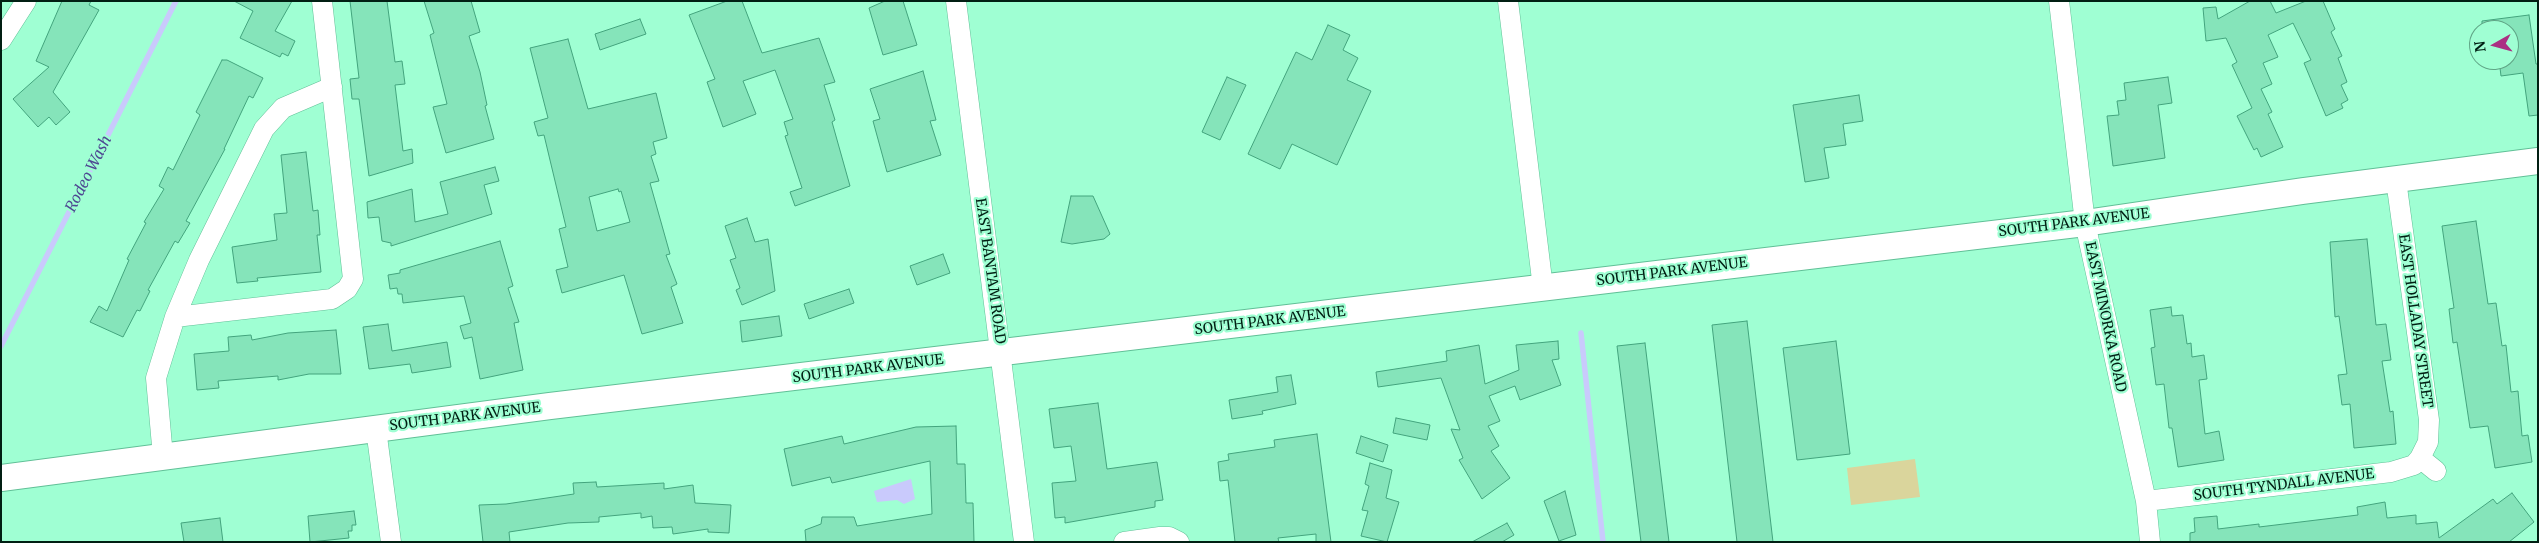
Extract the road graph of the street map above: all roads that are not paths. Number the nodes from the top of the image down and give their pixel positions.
1 (26, 1) edge
2 (322, 1) edge
3 (956, 1) edge
4 (1508, 1) edge
5 (2059, 1) edge
6 (1, 40) edge
7 (332, 87) junction
8 (2538, 161) edge
9 (2396, 180) junction
10 (2085, 223) junction
11 (1543, 288) junction
12 (175, 317) junction
13 (1001, 353) junction
14 (376, 429) junction
15 (163, 457) junction
16 (2419, 459) junction
17 (2436, 472) dead end
18 (1, 478) edge
19 (2146, 501) junction
20 (1187, 540) edge
21 (391, 542) edge
22 (1024, 542) edge
23 (1124, 542) edge
24 (2150, 542) edge

1 - 6 street
2 - 7 street
3 - 13 street, EAST BANTAM ROAD
4 - 11 street
5 - 10 street, EAST MINORKA ROAD
7 - 12 street
7 - 12 street
8 - 9 main road, SOUTH PARK AVENUE
9 - 10 main road, SOUTH PARK AVENUE
9 - 16 street, EAST HOLLADAY STREET
10 - 11 main road, SOUTH PARK AVENUE
10 - 19 street, EAST MINORKA ROAD
11 - 13 main road, SOUTH PARK AVENUE
12 - 15 street
13 - 14 main road, SOUTH PARK AVENUE
13 - 22 street, EAST BANTAM ROAD
14 - 15 main road, SOUTH PARK AVENUE
14 - 21 street
15 - 18 main road, SOUTH PARK AVENUE
16 - 17 street
16 - 19 street, SOUTH TYNDALL AVENUE
19 - 24 street, EAST MINORKA ROAD
20 - 23 street

